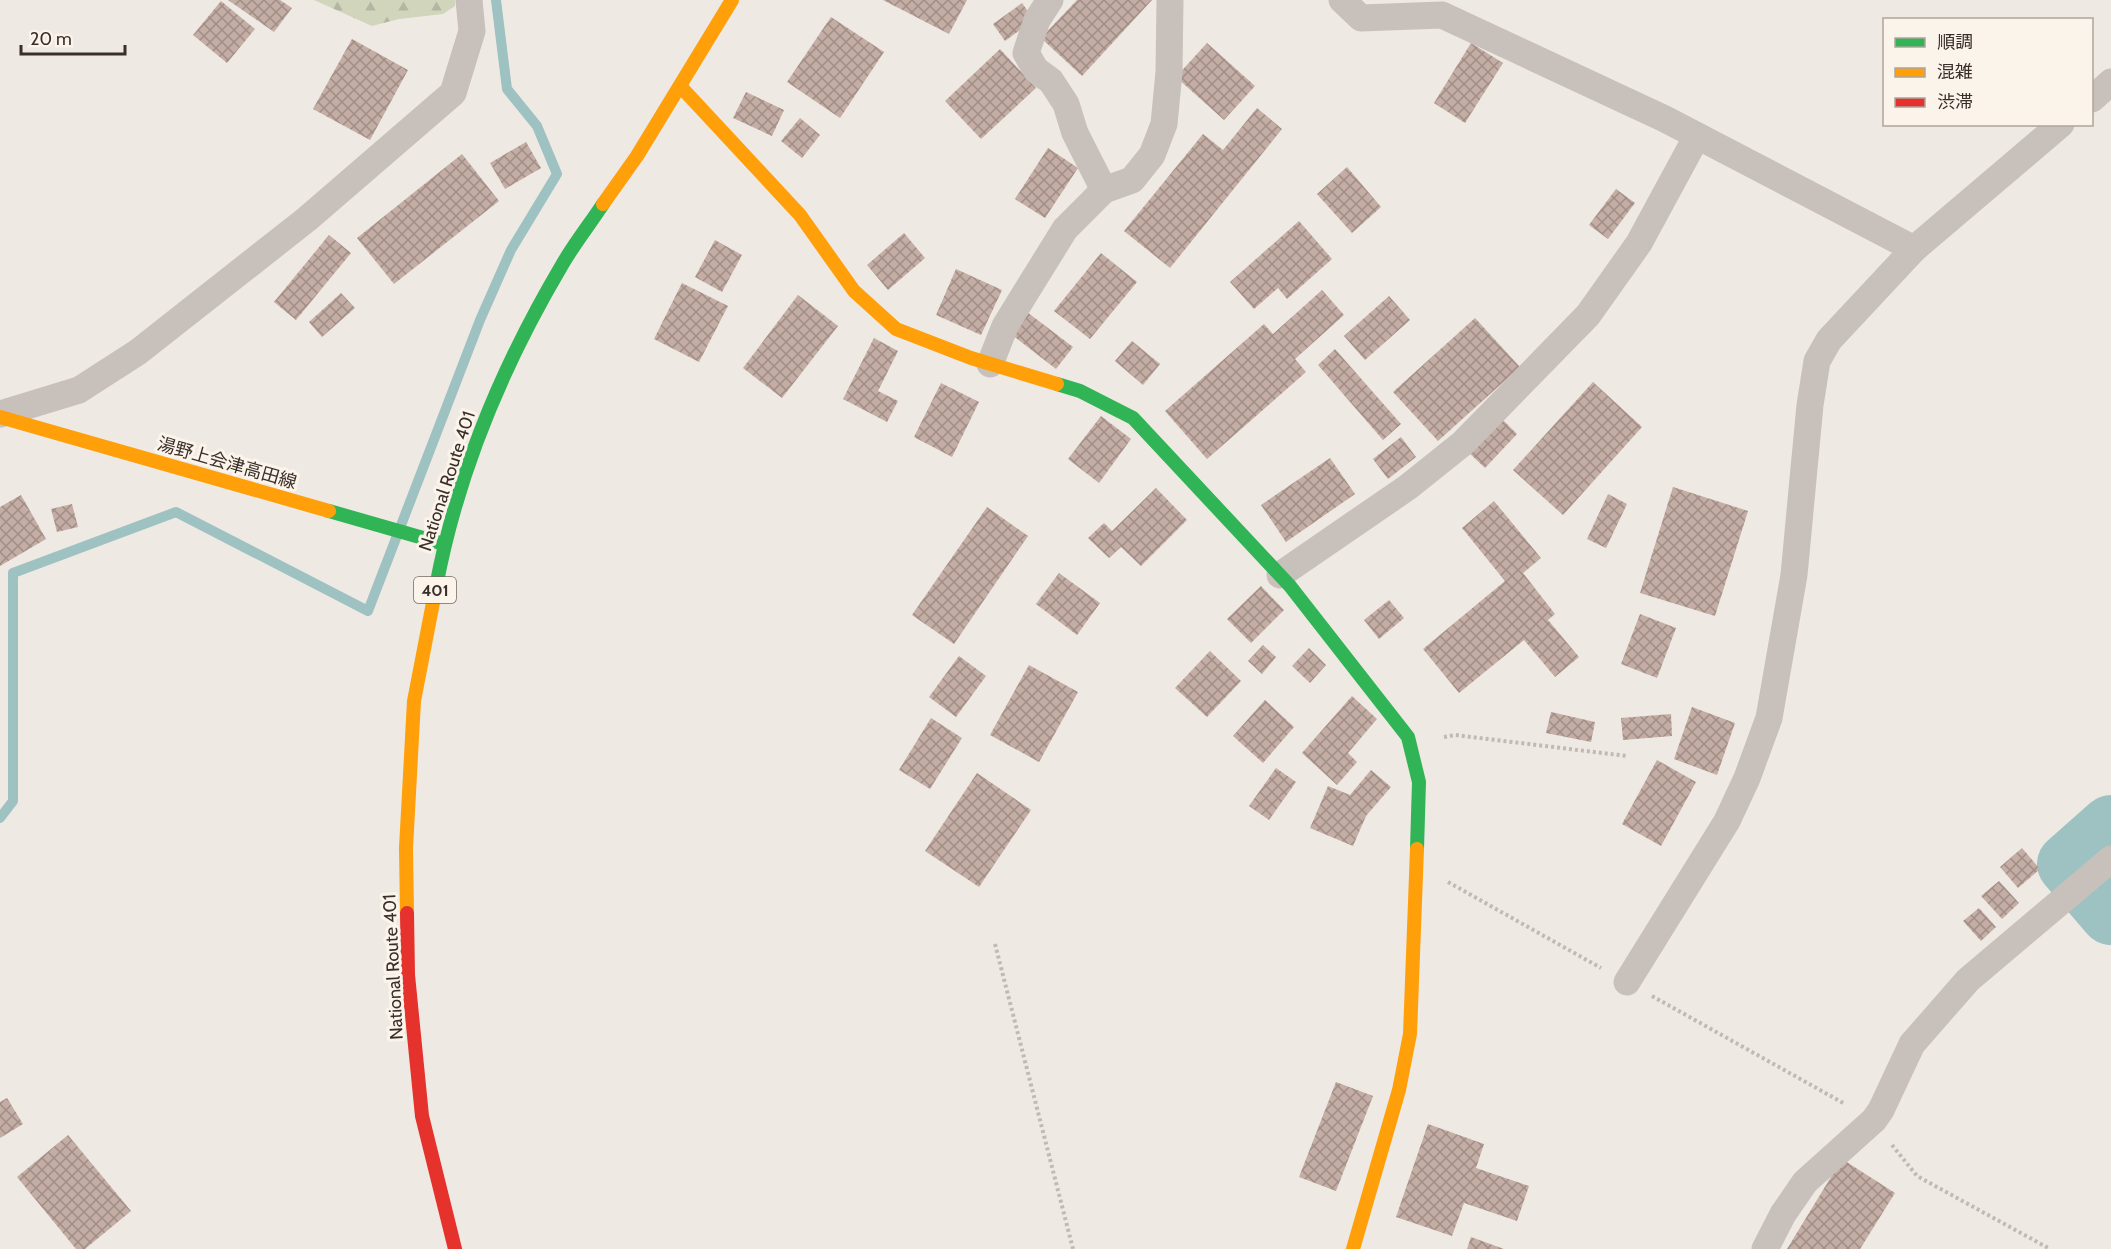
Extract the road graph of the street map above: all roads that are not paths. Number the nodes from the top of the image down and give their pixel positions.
1 (469, 0) edge
2 (732, 0) edge
3 (1050, 0) edge
4 (1170, 0) edge
5 (1342, 0) edge
6 (2111, 82) edge
7 (681, 87) junction
8 (2093, 97) edge
9 (2059, 126) edge
10 (1697, 136) junction
11 (1104, 190) junction
12 (1914, 249) junction
13 (990, 364) junction
14 (0, 416) edge
15 (444, 544) junction
16 (1280, 575) junction
17 (2111, 859) edge
18 (1627, 982) road end
19 (455, 1249) edge
20 (1353, 1249) edge
21 (1764, 1249) edge

1 - 14 street
2 - 7 main road, National Route 401 / 401
3 - 11 street
4 - 11 street
5 - 10 street
6 - 8 street
7 - 13 main road
7 - 15 main road, National Route 401 / 401
9 - 12 street
10 - 12 street
10 - 16 street
11 - 13 street
12 - 18 street
13 - 16 main road
14 - 15 main road, 湯野上会津高田線
15 - 19 main road, National Route 401 / 401
16 - 20 main road
17 - 21 street

